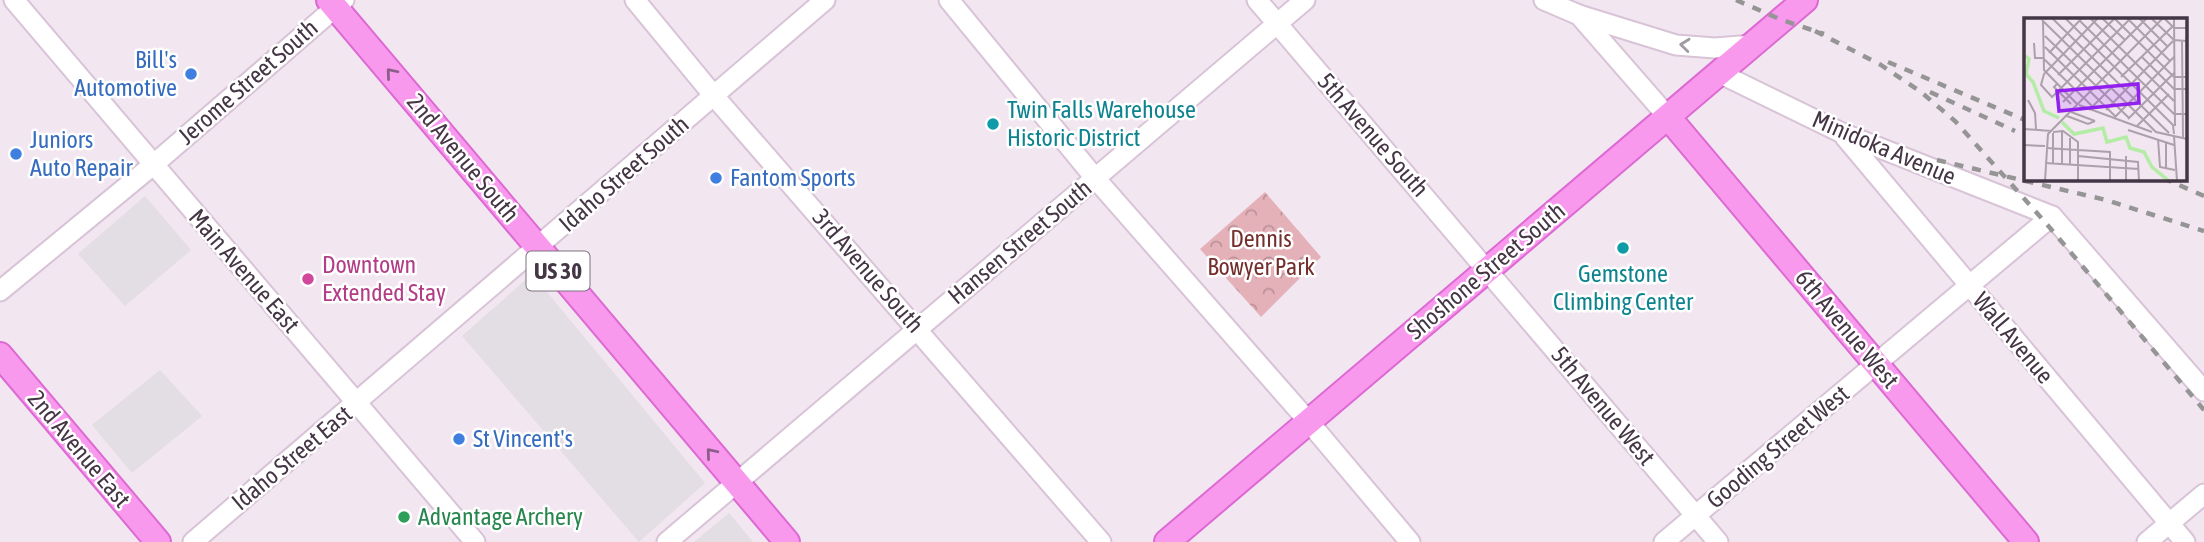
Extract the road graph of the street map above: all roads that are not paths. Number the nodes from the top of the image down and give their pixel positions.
1 (14, 0) edge
2 (635, 0) edge
3 (825, 0) edge
4 (949, 0) edge
5 (1258, 0) edge
6 (1305, 0) edge
7 (1544, 0) edge
8 (1805, 0) edge
9 (336, 2) edge
10 (1579, 15) junction
11 (1277, 23) junction
12 (1752, 45) junction
13 (1719, 73) junction
14 (714, 96) junction
15 (1668, 117) junction
16 (1842, 134) junction
17 (153, 165) junction
18 (1095, 178) junction
19 (2052, 216) junction
20 (538, 247) junction
21 (1488, 269) junction
22 (1970, 286) junction
23 (0, 291) edge
24 (918, 329) junction
25 (0, 355) edge
26 (1876, 364) junction
27 (2204, 391) edge
28 (358, 402) junction
29 (1308, 422) junction
30 (736, 484) junction
31 (2204, 494) edge
32 (1696, 516) junction
33 (2169, 523) junction
34 (158, 542) edge
35 (193, 542) edge
36 (475, 542) edge
37 (667, 542) edge
38 (787, 542) edge
39 (1101, 542) edge
40 (1167, 542) edge
41 (1410, 542) edge
42 (1664, 542) edge
43 (1718, 542) edge
44 (2026, 542) edge
45 (2147, 542) edge
46 (2185, 542) edge

1 - 17 street, Main Avenue East
2 - 14 street, 3rd Avenue South
3 - 14 street, Idaho Street South
4 - 18 street
5 - 11 street, 5th Avenue South
6 - 11 street, Hansen Street South
7 - 10 street
8 - 12 main road, Shoshone Street South
9 - 17 street, Jerome Street South
20 -> 9 main road, 2nd Avenue South / US 30
12 -> 10 street
10 - 15 street
11 - 18 street, Hansen Street South
11 - 21 street, 5th Avenue South
12 - 13 main road, Shoshone Street South
13 - 15 main road, Shoshone Street South
13 - 16 street, Minidoka Avenue
14 - 20 street, Idaho Street South
14 - 24 street, 3rd Avenue South
15 - 21 main road, Shoshone Street South
15 - 26 main road, 6th Avenue West
16 - 19 street, Minidoka Avenue
16 - 22 street, Wall Avenue
17 - 23 street, Jerome Street South
17 - 28 street, Main Avenue East
18 - 24 street, Hansen Street South
18 - 29 street
19 - 22 street, Gooding Street West
19 - 27 street
20 - 28 street, Idaho Street South
30 -> 20 main road, 2nd Avenue South / US 30
21 - 29 main road, Shoshone Street South
21 - 32 street, 5th Avenue West
22 - 26 street, Gooding Street West
22 - 33 street, Wall Avenue
24 - 30 street, Hansen Street South
24 - 39 street, 3rd Avenue South
25 - 34 main road, 2nd Avenue East
26 - 32 street, Gooding Street West
26 - 44 main road, 6th Avenue West
28 - 35 street, Idaho Street East
28 - 36 street, Main Avenue East
29 - 40 main road, Shoshone Street South
29 - 41 street
30 - 37 street, Hansen Street South
30 - 38 main road, 2nd Avenue South / US 30
31 - 33 street
32 - 42 street, Gooding Street West
32 - 43 street, 5th Avenue West
33 - 45 street
33 - 46 street, Wall Avenue

